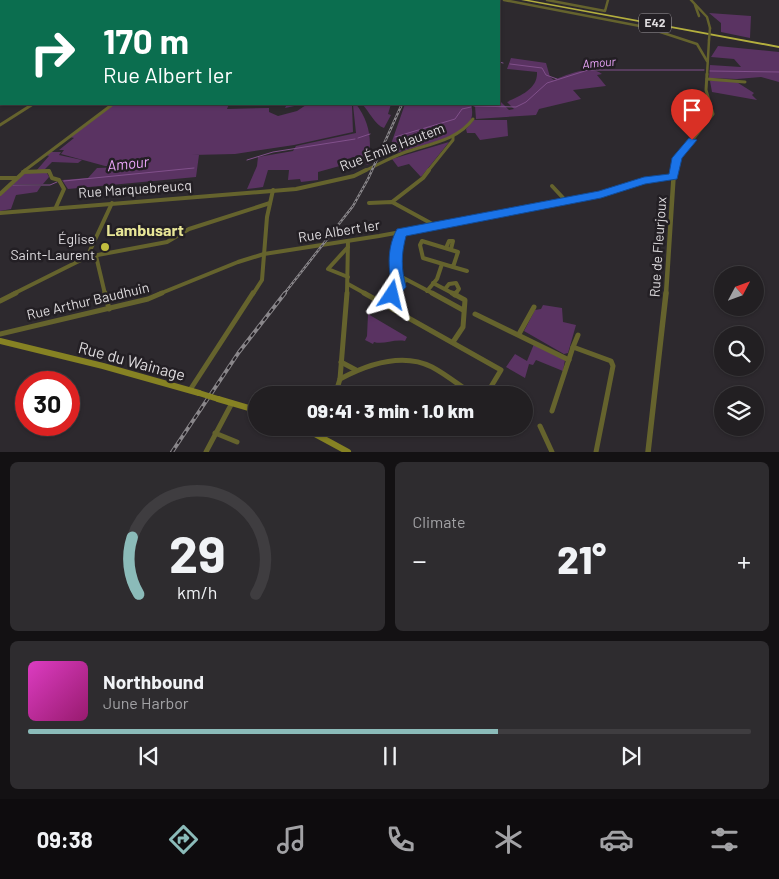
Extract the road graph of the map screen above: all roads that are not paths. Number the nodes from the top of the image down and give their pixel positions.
1 (504, 0) edge
2 (523, 0) edge
3 (532, 0) edge
4 (547, 0) edge
5 (608, 0) edge
6 (692, 0) edge
7 (694, 4) junction
8 (699, 16) dead end
9 (779, 46) edge
10 (707, 61) junction
11 (707, 79) junction
12 (745, 82) dead end
13 (31, 105) edge
14 (112, 105) edge
15 (473, 119) dead end
16 (0, 125) edge
17 (452, 136) junction
18 (22, 172) junction
19 (674, 177) junction
20 (0, 178) edge
21 (16, 178) junction
22 (552, 186) dead end
23 (273, 190) junction
24 (0, 194) edge
25 (566, 201) junction
26 (392, 202) junction
27 (112, 203) junction
28 (270, 203) junction
29 (369, 203) dead end
30 (56, 207) junction
31 (0, 213) edge
32 (436, 226) junction
33 (401, 232) junction
34 (348, 241) junction
35 (348, 247) junction
36 (446, 248) junction
37 (451, 249) junction
38 (264, 254) junction
39 (96, 256) junction
40 (87, 257) junction
41 (442, 264) junction
42 (453, 267) junction
43 (467, 271) dead end
44 (396, 274) junction
45 (348, 277) junction
46 (406, 280) junction
47 (434, 283) junction
48 (348, 284) junction
49 (399, 287) junction
50 (444, 289) junction
51 (427, 291) junction
52 (455, 295) junction
53 (0, 301) edge
54 (385, 304) junction
55 (534, 307) dead end
56 (109, 309) junction
57 (463, 310) junction
58 (475, 314) dead end
59 (0, 334) edge
60 (519, 334) junction
61 (578, 335) dead end
62 (0, 341) edge
63 (453, 342) junction
64 (573, 347) junction
65 (569, 360) junction
66 (341, 362) junction
67 (356, 370) junction
68 (340, 379) junction
69 (338, 386) edge
70 (460, 386) edge
71 (491, 386) edge
72 (190, 391) junction
73 (232, 402) junction
74 (248, 407) edge
75 (552, 410) dead end
76 (540, 426) dead end
77 (215, 433) junction
78 (323, 437) edge
79 (237, 442) dead end
80 (206, 452) edge
81 (348, 452) edge
82 (552, 452) edge
83 (596, 452) edge
84 (648, 452) edge

1 - 10 street
2 - 9 highway, E42
3 - 9 highway, E42
4 - 5 street
6 - 7 street, Rue de Fleurjoux
7 - 8 street, Rue de Fleurjoux
7 - 10 street, Rue de Fleurjoux, bridge
10 - 11 street, Rue de Fleurjoux
11 - 12 street
11 - 19 street, Rue de Fleurjoux
13 - 16 street
14 - 18 street
15 - 17 street, Rue Émile Hautem
17 - 23 street, Rue Émile Hautem
17 - 26 street
18 - 21 street
18 - 30 street
19 - 25 street, Rue Albert Ier
19 - 84 street, Rue de Fleurjoux
20 - 21 street
21 - 24 street
22 - 25 street
23 - 27 street, Rue Marquebreucq
23 - 28 street
25 - 32 street, Rue Albert Ier
26 - 29 street
26 - 32 street
27 - 30 street, Rue Marquebreucq
27 - 40 street
28 - 38 street
28 - 39 street
30 - 31 street, Rue Marquebreucq
32 - 33 street, Rue Albert Ier
33 - 34 street, Rue Albert Ier
33 - 44 street
34 - 35 street
34 - 38 street, Rue Albert Ier
35 - 45 street
35 - 45 street
36 - 37 street
36 - 37 street
36 - 41 street
37 - 42 street
38 - 56 street, Rue Arthur Baudhuin
38 - 72 street
39 - 40 street
39 - 56 street
40 - 53 street
41 - 42 street
41 - 47 street
42 - 43 street
44 - 46 street
44 - 49 street
45 - 48 street
46 - 49 street
46 - 51 street
47 - 50 street
47 - 51 street
48 - 54 street
48 - 66 street
49 - 54 street
50 - 52 street
50 - 52 street
51 - 57 street
52 - 57 street
54 - 63 street
55 - 60 street
56 - 59 street, Rue Arthur Baudhuin
57 - 63 street
58 - 60 street
60 - 65 street
61 - 64 street
62 - 72 main road, Rue du Wainage
63 - 71 street
64 - 65 street
64 - 83 street
65 - 75 street
66 - 67 street
66 - 68 street
67 - 68 street
67 - 70 street
68 - 69 street
72 - 73 main road, Rue du Wainage, bridge
73 - 74 main road, Rue du Wainage
73 - 77 street
76 - 82 street
77 - 79 street
77 - 80 street
78 - 81 main road

